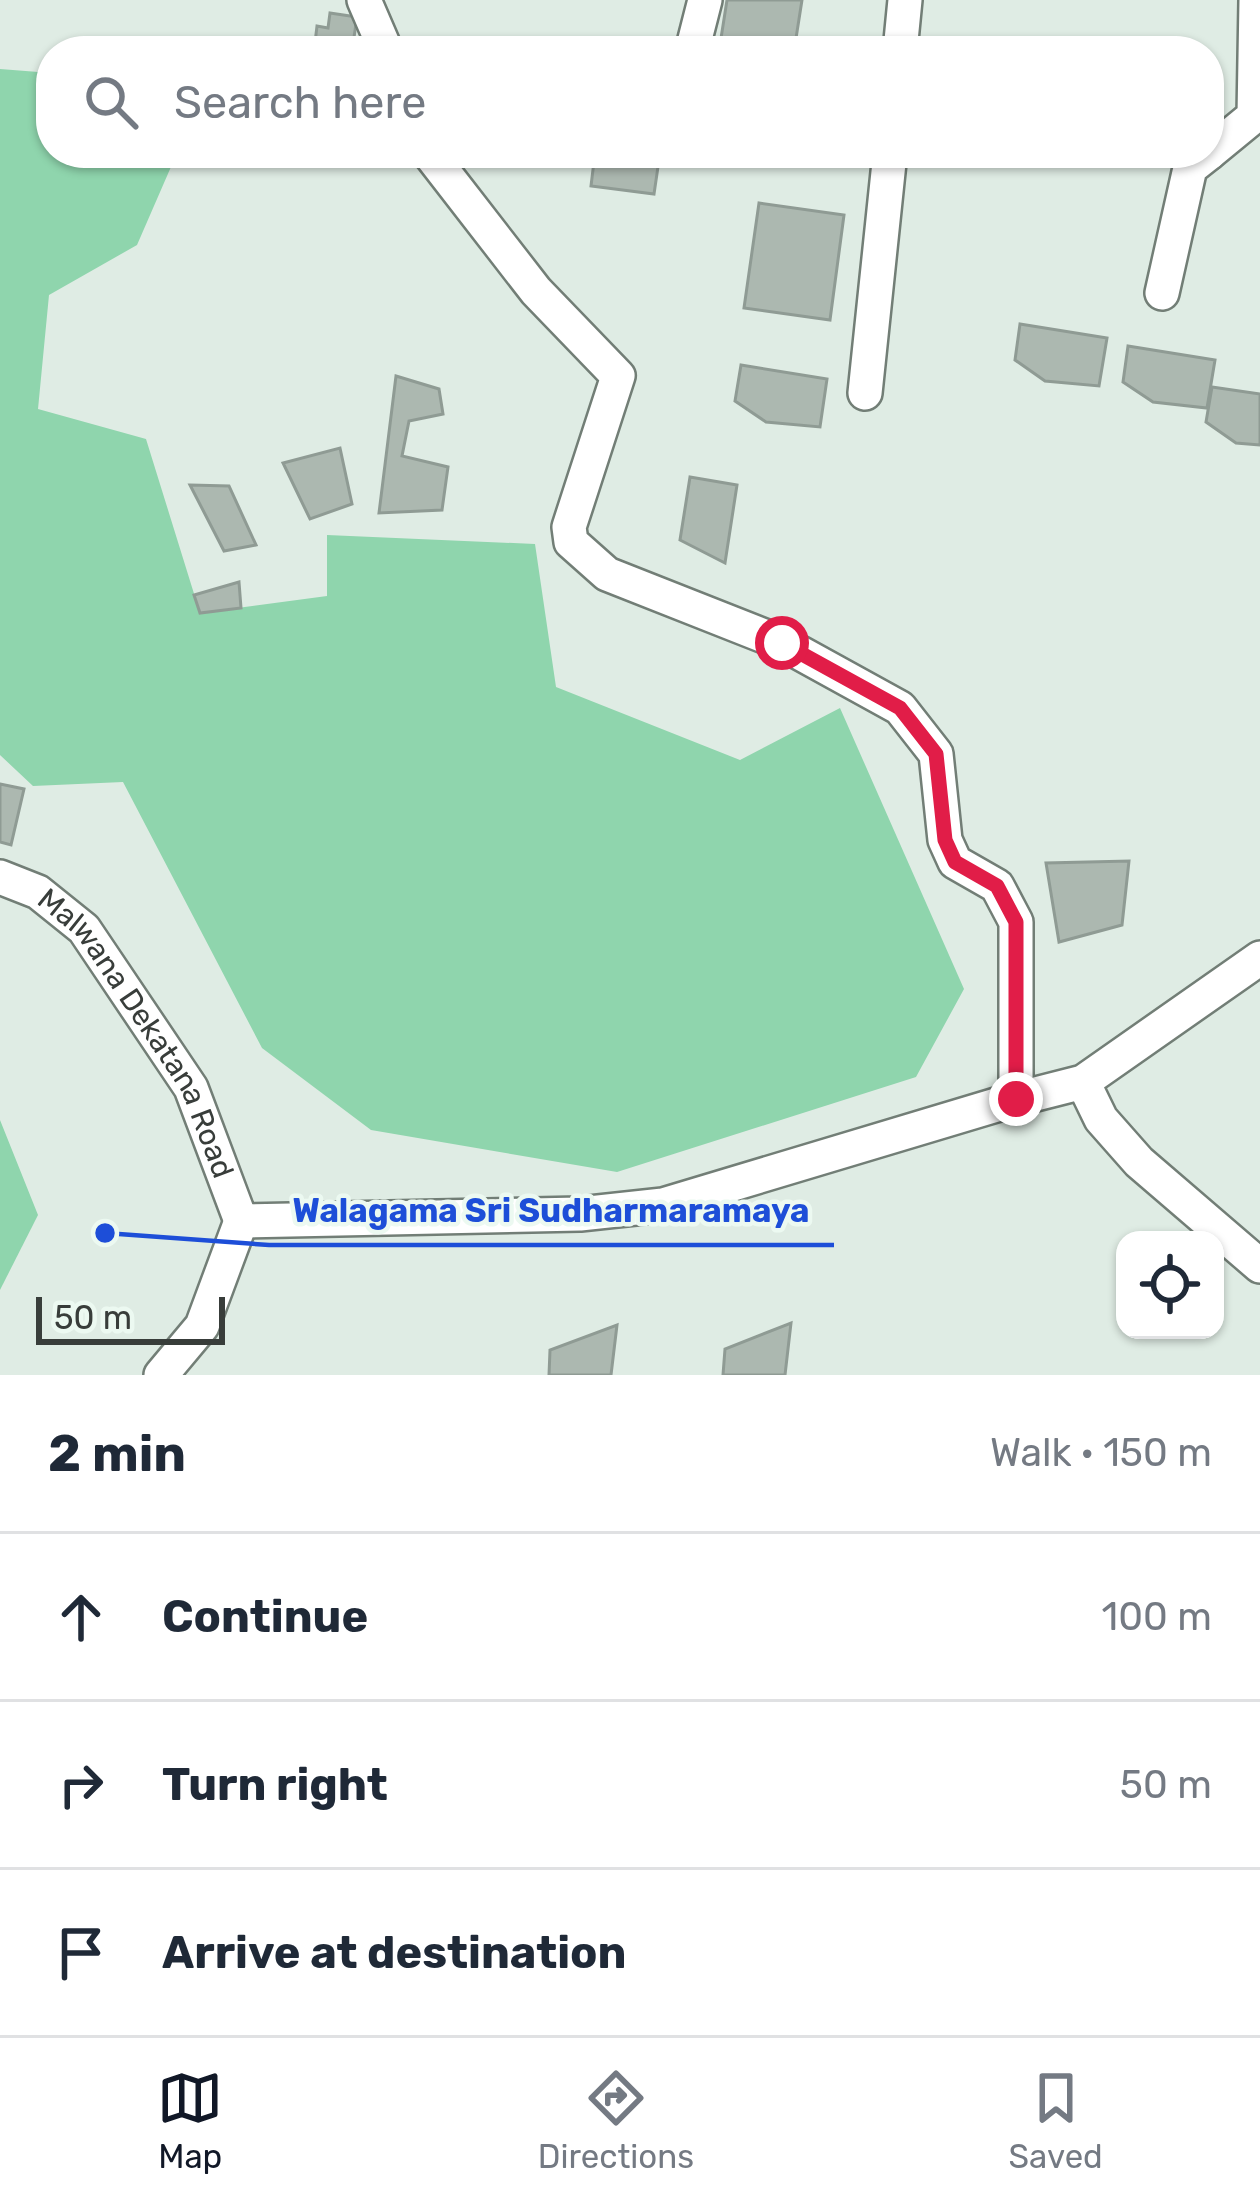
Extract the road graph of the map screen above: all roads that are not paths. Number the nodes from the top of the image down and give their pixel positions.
1 (364, 0) edge
2 (705, 0) edge
3 (905, 0) edge
4 (1256, 0) edge
5 (380, 36) edge
6 (696, 36) edge
7 (901, 36) edge
8 (1224, 141) edge
9 (441, 168) edge
10 (888, 168) edge
11 (1190, 168) edge
12 (1162, 293) dead end
13 (865, 392) dead end
14 (0, 877) edge
15 (1260, 958) edge
16 (1083, 1082) junction
17 (1016, 1099) junction
18 (241, 1221) junction
19 (1260, 1266) edge
20 (160, 1375) edge

1 - 5 street
2 - 6 street
3 - 7 street
4 - 8 street
9 - 17 street
10 - 13 street
11 - 12 street
14 - 18 street, Malwana Dekatana Road
15 - 16 street, Malwana Dekatana Road
16 - 17 street, Malwana Dekatana Road
16 - 19 street
17 - 18 street, Malwana Dekatana Road
18 - 20 street

